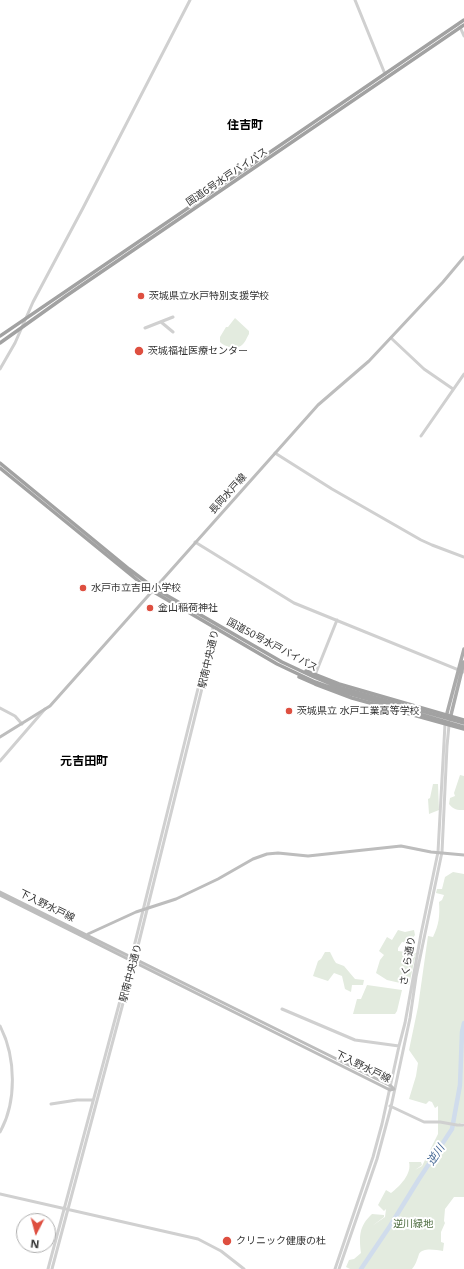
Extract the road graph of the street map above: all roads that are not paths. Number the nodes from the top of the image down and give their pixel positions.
1 (190, 0) edge
2 (356, 0) edge
3 (464, 20) edge
4 (461, 25) edge
5 (464, 36) edge
6 (385, 74) junction
7 (464, 257) edge
8 (173, 317) dead end
9 (26, 318) junction
10 (161, 322) junction
11 (22, 328) junction
12 (145, 328) dead end
13 (173, 332) dead end
14 (0, 336) edge
15 (391, 338) junction
16 (0, 343) edge
17 (0, 369) edge
18 (464, 374) edge
19 (453, 389) junction
20 (421, 436) dead end
21 (275, 453) junction
22 (0, 463) edge
23 (0, 468) edge
24 (195, 542) junction
25 (464, 556) edge
26 (153, 589) junction
27 (337, 620) junction
28 (216, 628) junction
29 (464, 649) edge
30 (464, 662) edge
31 (282, 664) junction
32 (461, 671) edge
33 (315, 675) junction
34 (337, 688) junction
35 (0, 708) edge
36 (45, 709) junction
37 (448, 716) junction
38 (464, 722) edge
39 (22, 724) junction
40 (447, 724) junction
41 (464, 728) edge
42 (0, 737) edge
43 (0, 761) edge
44 (440, 852) junction
45 (464, 855) edge
46 (0, 892) edge
47 (0, 895) edge
48 (148, 908) junction
49 (144, 909) junction
50 (87, 935) junction
51 (82, 936) junction
52 (133, 960) junction
53 (282, 1009) dead end
54 (0, 1026) edge
55 (399, 1046) junction
56 (390, 1088) junction
57 (394, 1089) junction
58 (95, 1100) junction
59 (51, 1104) dead end
60 (389, 1106) junction
61 (464, 1125) edge
62 (0, 1132) edge
63 (0, 1194) edge
64 (65, 1208) junction
65 (48, 1269) edge
66 (52, 1269) edge
67 (244, 1269) edge
68 (335, 1269) edge
69 (339, 1269) edge

1 - 9 street
2 - 6 street
3 - 4 highway, 国道6号水戸バイパス
4 - 5 street
4 - 6 highway, 国道6号水戸バイパス
4 - 11 highway, 国道6号水戸バイパス
6 - 9 highway, 国道6号水戸バイパス
7 - 15 main road, 長岡水戸線
8 - 10 street
9 - 11 street
9 - 14 highway, 国道6号水戸バイパス
10 - 12 street
10 - 13 street
11 - 16 highway, 国道6号水戸バイパス
11 - 17 street
15 - 19 street
15 - 21 main road, 長岡水戸線
18 - 19 street
19 - 20 street
21 - 24 main road, 長岡水戸線
21 - 25 street
22 - 26 highway, 国道50号水戸バイパス
23 - 26 highway, 国道50号水戸バイパス
24 - 26 main road, 長岡水戸線
24 - 27 street
26 - 28 highway, 国道50号水戸バイパス
26 - 36 main road, 長岡水戸線
27 - 32 street
27 - 33 street
28 - 31 highway, 国道50号水戸バイパス
28 - 48 street, 駅南中央通り
28 - 49 street, 駅南中央通り
29 - 32 main road, さくら通り
30 - 32 main road, さくら通り
31 - 33 highway
31 - 34 highway, 国道50号水戸バイパス
31 - 40 highway
32 - 37 main road, さくら通り
33 - 37 highway
34 - 38 highway, 国道50号水戸バイパス, bridge
34 - 41 highway, 国道50号水戸バイパス, bridge
35 - 39 street
36 - 39 main road, 長岡水戸線
36 - 43 street
37 - 38 highway
37 - 40 main road, さくら通り
39 - 42 main road, 長岡水戸線
40 - 41 highway
40 - 44 street, さくら通り
44 - 45 main road
44 - 48 main road
44 - 55 street, さくら通り
44 - 57 street, さくら通り
46 - 50 main road, 下入野水戸線
47 - 51 main road, 下入野水戸線
48 - 49 main road
48 - 52 street, 駅南中央通り
49 - 50 main road
49 - 52 street, 駅南中央通り
50 - 51 main road
50 - 52 main road, 下入野水戸線
51 - 52 main road, 下入野水戸線
52 - 56 main road, 下入野水戸線
52 - 58 street, 駅南中央通り
53 - 55 street
54 - 62 street
55 - 56 street, さくら通り
56 - 57 main road, 下入野水戸線
56 - 60 street, さくら通り
57 - 60 street, さくら通り
58 - 59 street
58 - 64 street, 駅南中央通り
60 - 61 street
60 - 68 street, さくら通り
60 - 69 street, さくら通り
63 - 64 street
64 - 65 street, 駅南中央通り
64 - 66 street, 駅南中央通り
64 - 67 street

